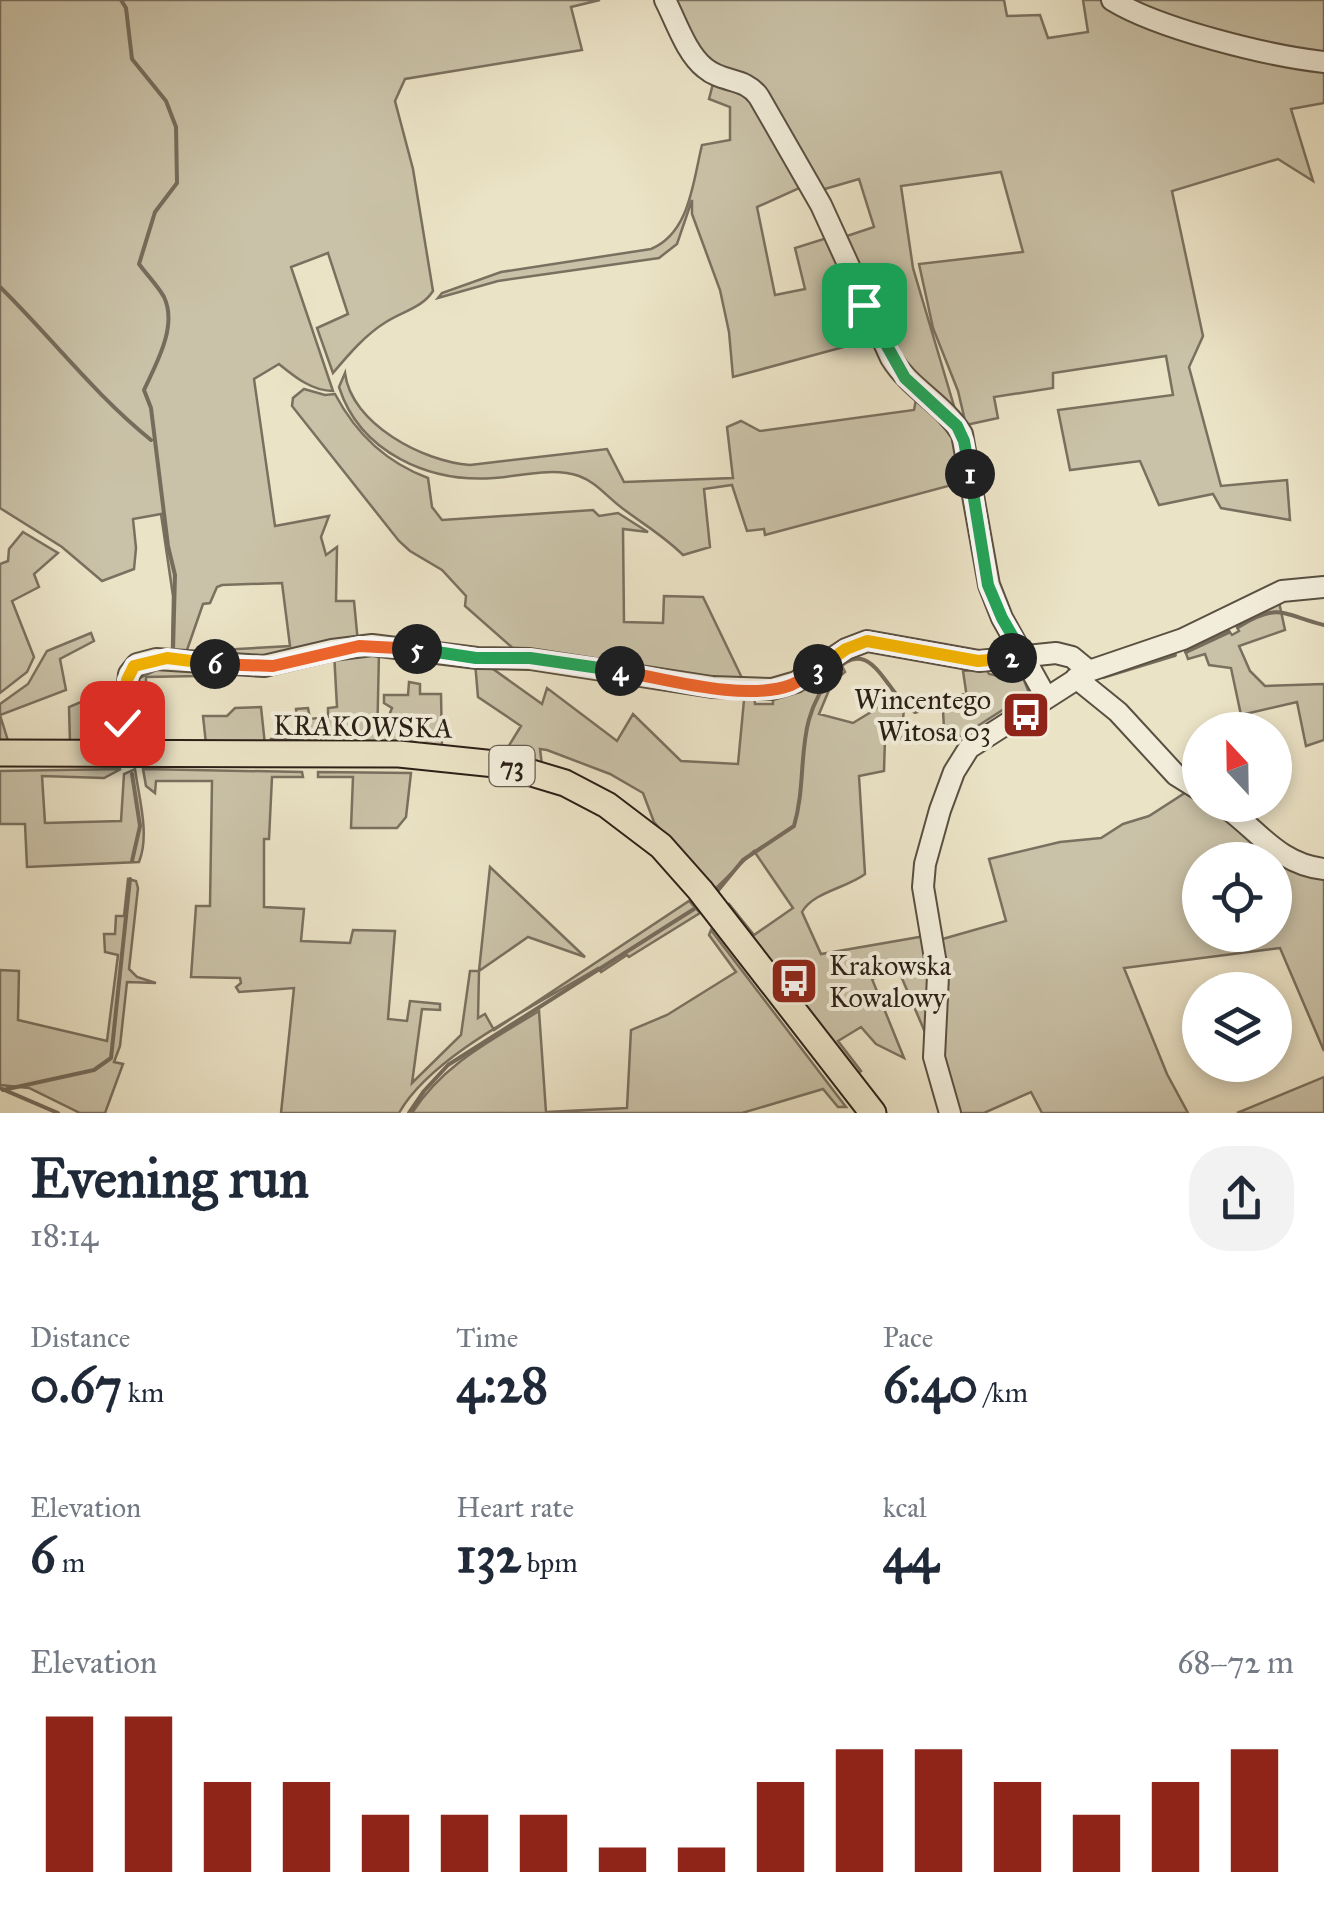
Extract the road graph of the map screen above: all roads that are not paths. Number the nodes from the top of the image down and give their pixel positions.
1 (665, 0) edge
2 (1112, 0) edge
3 (1324, 62) edge
4 (1324, 587) edge
5 (1024, 656) junction
6 (1083, 674) junction
7 (1046, 697) junction
8 (0, 753) edge
9 (121, 753) junction
10 (1182, 779) edge
11 (1243, 822) edge
12 (1324, 869) edge
13 (873, 1113) edge
14 (950, 1113) edge

1 - 5 street
2 - 3 street
4 - 6 street
5 - 6 street
5 - 7 street
5 - 9 street
6 - 7 street
6 - 10 street
7 - 14 street
8 - 9 main road, KRAKOWSKA / 73
9 - 13 main road, KRAKOWSKA / 73
11 - 12 street

